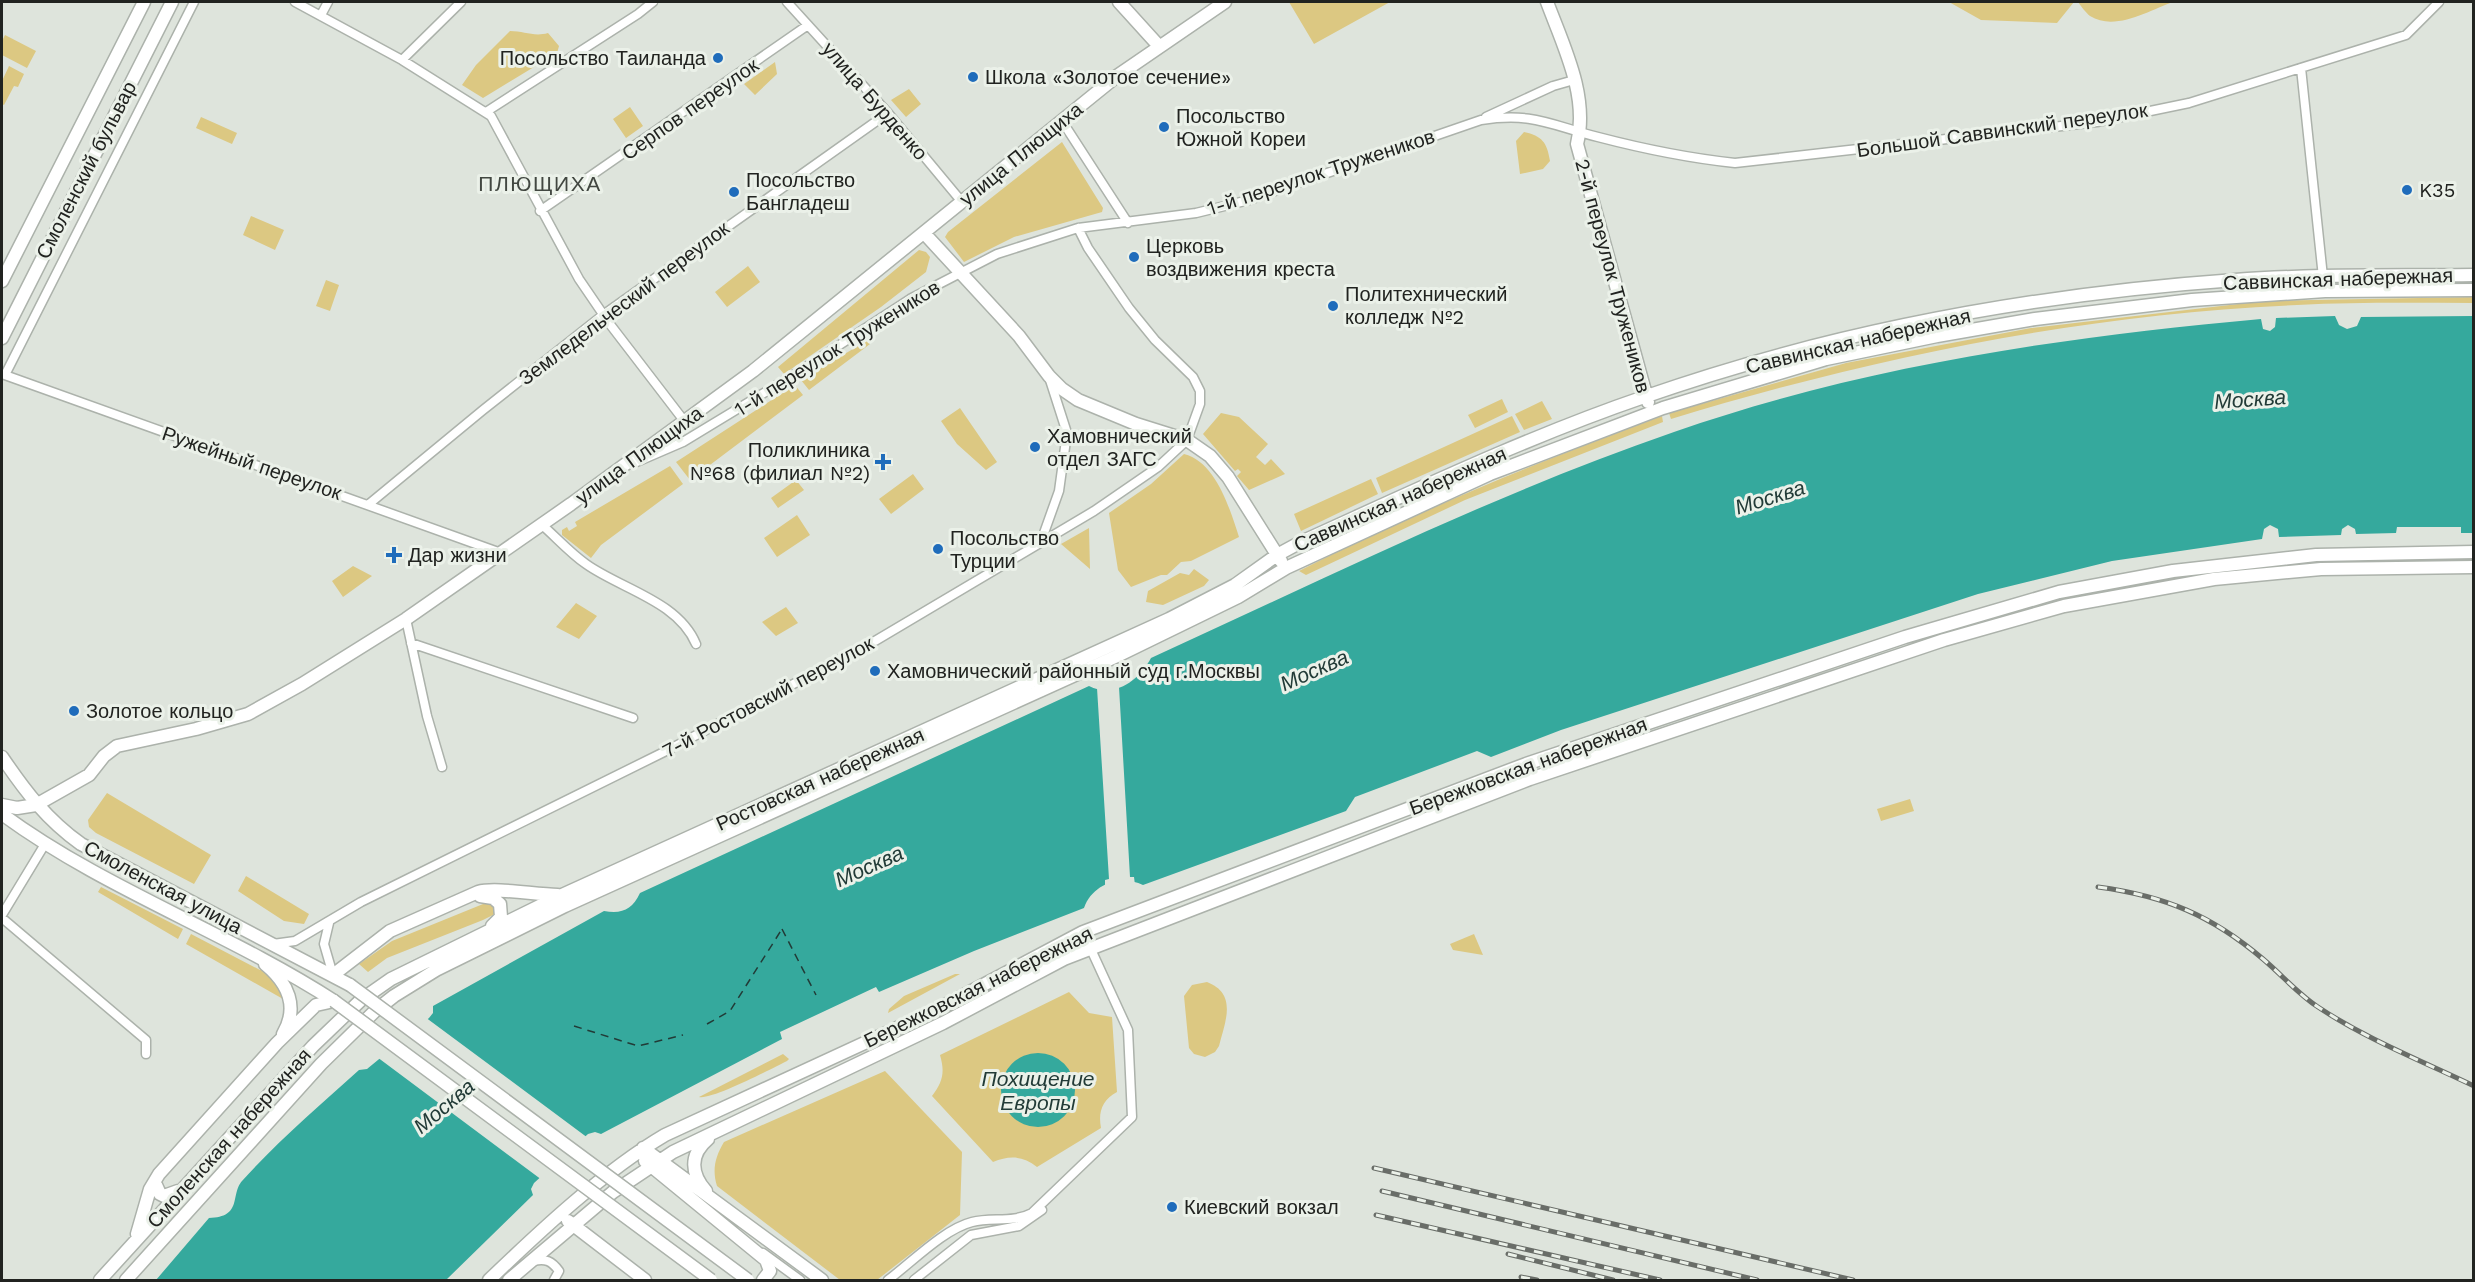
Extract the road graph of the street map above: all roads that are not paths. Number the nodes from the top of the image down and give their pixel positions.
1 (144, 2) edge
2 (172, 2) edge
3 (194, 2) edge
4 (295, 2) edge
5 (328, 2) edge
6 (461, 2) edge
7 (653, 2) edge
8 (787, 2) edge
9 (1119, 2) edge
10 (1225, 2) edge
11 (1547, 2) edge
12 (2439, 2) edge
13 (321, 15) junction
14 (808, 25) junction
15 (1158, 45) junction
16 (402, 60) junction
17 (2301, 68) junction
18 (1574, 80) junction
19 (486, 112) junction
20 (888, 113) junction
21 (1480, 120) junction
22 (1062, 121) junction
23 (1580, 131) junction
24 (962, 202) junction
25 (540, 212) junction
26 (1128, 224) junction
27 (1078, 228) junction
28 (924, 233) junction
29 (961, 274) junction
30 (2474, 275) edge
31 (2323, 277) junction
32 (2, 281) edge
33 (2474, 290) edge
34 (603, 315) junction
35 (2, 338) edge
36 (3, 375) edge
37 (1049, 376) junction
38 (1647, 395) junction
39 (1650, 412) junction
40 (685, 422) junction
41 (1187, 440) junction
42 (617, 470) junction
43 (369, 504) junction
44 (541, 524) junction
45 (1048, 538) junction
46 (2474, 552) edge
47 (501, 553) junction
48 (1277, 555) junction
49 (2474, 567) edge
50 (1286, 568) junction
51 (406, 619) junction
52 (411, 643) junction
53 (696, 644) dead end
54 (633, 718) dead end
55 (2, 757) edge
56 (442, 767) dead end
57 (2, 805) edge
58 (36, 805) junction
59 (2, 814) edge
60 (45, 844) junction
61 (562, 895) junction
62 (464, 900) junction
63 (1144, 910) junction
64 (2, 916) edge
65 (329, 923) junction
66 (1150, 926) junction
67 (1083, 932) junction
68 (484, 934) junction
69 (273, 944) junction
70 (1089, 947) junction
71 (253, 953) junction
72 (333, 975) junction
73 (334, 1000) junction
74 (361, 1000) joint
75 (375, 1011) joint
76 (277, 1043) junction
77 (146, 1054) dead end
78 (720, 1130) junction
79 (639, 1151) junction
80 (655, 1163) junction
81 (158, 1180) junction
82 (1066, 1183) junction
83 (182, 1189) junction
84 (719, 1205) junction
85 (561, 1215) junction
86 (156, 1218) junction
87 (573, 1225) junction
88 (752, 1246) junction
89 (130, 1247) junction
90 (530, 1261) junction
91 (135, 1268) junction
92 (100, 1281) edge
93 (126, 1281) edge
94 (489, 1281) edge
95 (508, 1281) edge
96 (554, 1281) edge
97 (645, 1281) edge
98 (711, 1281) edge
99 (748, 1281) edge
100 (763, 1281) edge
101 (800, 1281) edge
102 (822, 1281) edge
103 (888, 1281) edge
104 (914, 1281) edge

1 - 32 main road, Смоленский бульвар
2 - 35 main road, Смоленский бульвар
3 - 36 street
4 - 13 street
5 - 13 street
6 - 16 street
7 - 19 street
8 - 14 street, улица Бурденко
9 - 15 main road
10 - 15 main road, улица Плющиха
11 - 18 main road, 2-й переулок Тружеников
12 - 17 street, Большой Саввинский переулок
13 - 16 street
14 - 20 street, улица Бурденко
14 - 25 street, Серпов переулок
15 - 22 main road, улица Плющиха
16 - 19 street
17 - 23 street, Большой Саввинский переулок
17 - 31 street
18 - 21 street
18 - 23 main road, 2-й переулок Тружеников
19 - 25 street
20 - 24 street, улица Бурденко
20 - 34 street, Земледельческий переулок
21 - 23 street, 1-й переулок Тружеников
21 - 26 street, 1-й переулок Тружеников
22 - 24 main road, улица Плющиха
22 - 26 street
23 - 38 main road, 2-й переулок Тружеников
24 - 28 main road, улица Плющиха
25 - 34 street
26 - 27 street, 1-й переулок Тружеников
27 - 29 street, 1-й переулок Тружеников
27 - 41 street
28 - 29 main road
28 - 40 main road, улица Плющиха
29 - 37 main road
29 - 42 street, 1-й переулок Тружеников
30 - 31 main road, Саввинская набережная
31 - 38 main road, Саввинская набережная
33 - 39 main road, Саввинская набережная
34 - 40 street
34 - 43 street, Земледельческий переулок
36 - 43 street, Ружейный переулок
37 - 41 main road
37 - 45 street
38 - 39 main road, 2-й переулок Тружеников
38 - 48 main road, Саввинская набережная
39 - 50 main road, Саввинская набережная
40 - 42 main road, улица Плющиха
41 - 45 street, 7-й Ростовский переулок
41 - 48 main road
42 - 44 main road, улица Плющиха
43 - 47 street, Ружейный переулок
44 - 47 main road, улица Плющиха
44 - 53 street
45 - 65 street, 7-й Ростовский переулок
46 - 63 main road, Бережковская набережная
47 - 51 main road, улица Плющиха
48 - 50 main road
48 - 61 main road, Ростовская набережная
49 - 66 main road, Бережковская набережная
50 - 75 main road, Ростовская набережная
51 - 52 street
51 - 58 main road, улица Плющиха
52 - 54 street
52 - 56 street
55 - 58 main road, Смоленская улица
57 - 58 main road, улица Плющиха
58 - 69 main road, Смоленская улица
59 - 60 main road, Смоленская улица
60 - 64 street
60 - 71 main road, Смоленская улица
61 - 62 main road
61 - 68 main road, Ростовская набережная
62 - 68 main road
62 - 72 main road
63 - 66 street
63 - 67 main road, Бережковская набережная
64 - 77 street
65 - 69 street, 7-й Ростовский переулок
65 - 72 street
66 - 70 main road, Бережковская набережная
67 - 70 street
67 - 79 main road, Бережковская набережная
68 - 74 main road, Ростовская набережная
69 - 72 main road, Смоленская улица
70 - 78 main road, Бережковская набережная
70 - 82 street
71 - 73 main road, Смоленская улица
71 - 76 main road
72 - 99 main road, Смоленская улица, bridge
73 - 76 main road
73 - 98 main road, Смоленская улица, bridge
74 - 83 main road, Смоленская набережная
75 - 91 main road, Смоленская набережная
76 - 81 main road
78 - 80 main road, Бережковская набережная
78 - 84 main road
79 - 80 main road
79 - 85 main road, Бережковская набережная
80 - 84 main road
80 - 87 main road, Бережковская набережная
80 - 88 main road
81 - 83 main road
81 - 86 main road
81 - 89 main road
82 - 103 street
82 - 104 street
83 - 86 main road, Смоленская набережная
84 - 102 main road
85 - 87 main road
85 - 94 main road, Бережковская набережная
86 - 89 main road, Смоленская набережная
86 - 91 main road
87 - 90 main road, Бережковская набережная
87 - 97 main road
88 - 100 main road
88 - 101 street
89 - 92 main road, Смоленская набережная
90 - 95 main road, Бережковская набережная
90 - 96 street
91 - 93 main road, Смоленская набережная

